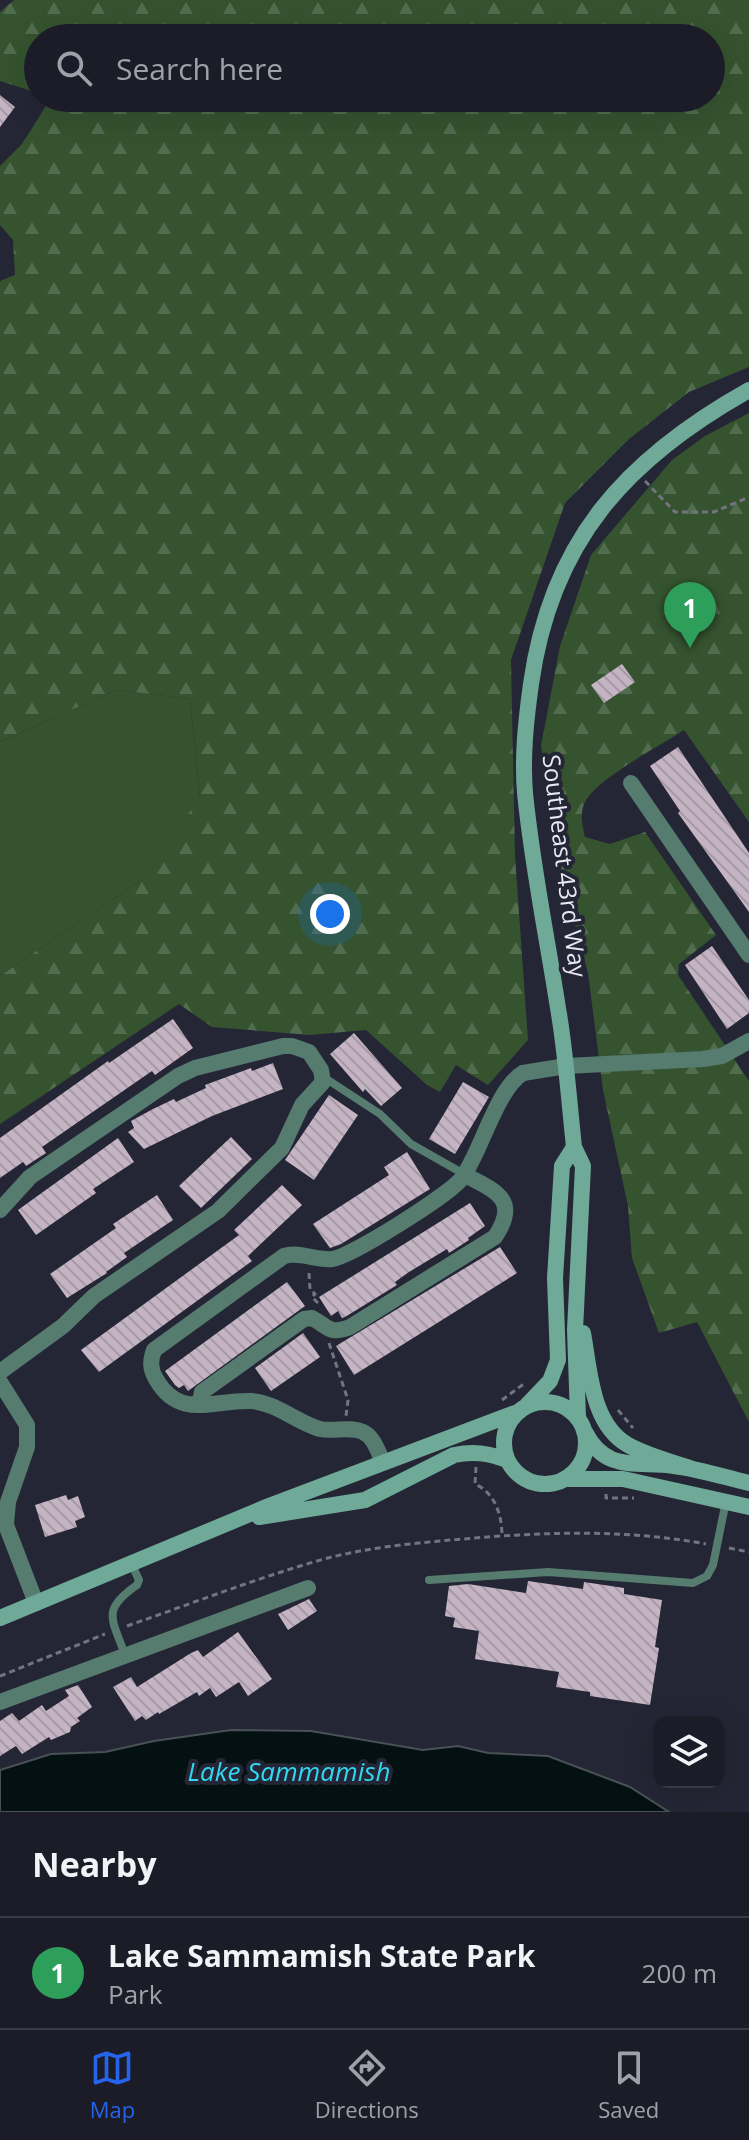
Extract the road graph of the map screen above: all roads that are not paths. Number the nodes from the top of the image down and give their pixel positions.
1 (749, 390) edge
2 (631, 783) dead end
3 (749, 955) edge
4 (749, 1041) edge
5 (566, 1066) junction
6 (324, 1077) junction
7 (574, 1147) junction
8 (465, 1175) junction
9 (0, 1210) edge
10 (577, 1304) junction
11 (0, 1372) edge
12 (0, 1382) edge
13 (199, 1405) junction
14 (521, 1409) junction
15 (581, 1424) junction
16 (507, 1460) junction
17 (383, 1462) junction
18 (693, 1469) junction
19 (565, 1479) junction
20 (749, 1483) edge
21 (726, 1500) junction
22 (749, 1507) edge
23 (234, 1522) junction
24 (132, 1565) junction
25 (429, 1580) dead end
26 (308, 1588) dead end
27 (36, 1603) junction
28 (0, 1618) edge
29 (125, 1655) junction
30 (0, 1702) edge

1 - 5 main road, Southeast 43rd Way
2 - 3 street
4 - 5 street
5 - 7 main road, Southeast 43rd Way
5 - 8 street
6 - 8 lane
6 - 9 street
6 - 11 street
7 - 10 main road, Southeast 43rd Way
7 - 14 main road, Southeast 43rd Way
8 - 13 street
8 - 13 street
10 - 15 main road, Southeast 43rd Way
10 - 18 main road
12 - 27 street
13 - 17 street
14 - 15 main road
14 - 16 main road
14 - 17 main road
15 - 18 main road
15 - 19 main road
16 - 19 main road
16 - 23 main road
17 - 23 main road
18 - 20 main road
19 - 21 main road
21 - 22 main road
21 - 25 lane
23 - 24 main road
24 - 27 main road
24 - 29 lane
26 - 29 street
27 - 28 main road
29 - 30 street

